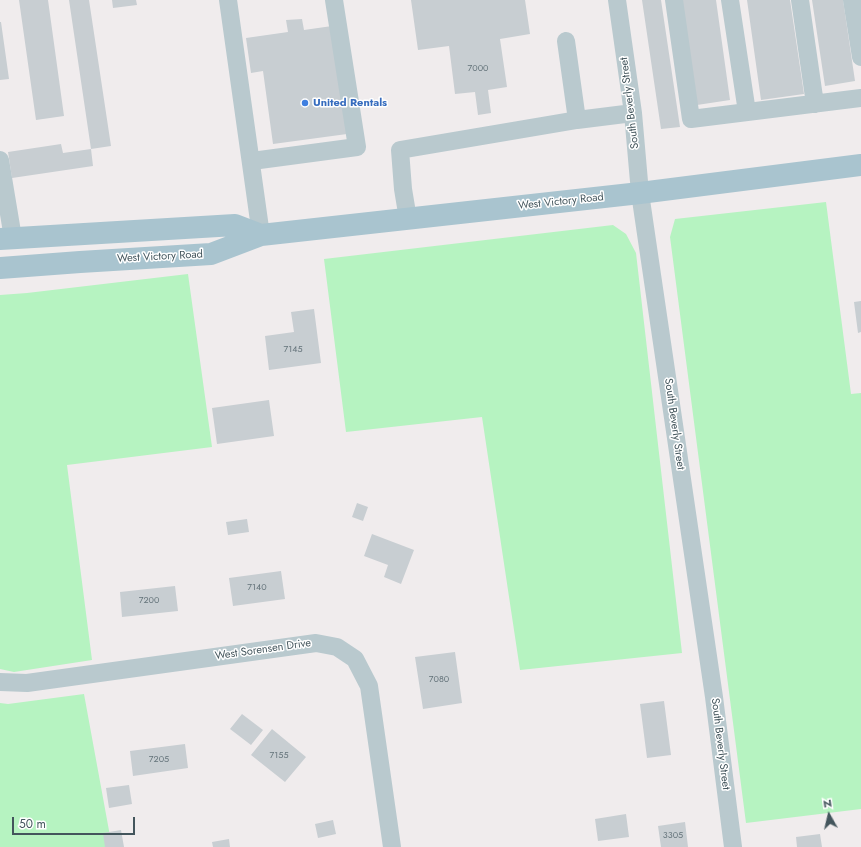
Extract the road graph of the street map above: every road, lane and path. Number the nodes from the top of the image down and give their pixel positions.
1 (228, 0) edge
2 (334, 0) edge
3 (617, 0) edge
4 (674, 0) edge
5 (730, 0) edge
6 (800, 0) edge
7 (852, 0) edge
8 (566, 42) dead end
9 (861, 57) edge
10 (861, 98) edge
11 (815, 104) junction
12 (633, 112) junction
13 (747, 112) junction
14 (577, 120) junction
15 (0, 160) edge
16 (252, 161) junction
17 (861, 166) edge
18 (640, 193) junction
19 (408, 219) junction
20 (174, 229) junction
21 (262, 235) junction
22 (6, 238) edge
23 (80, 262) junction
24 (0, 268) edge
25 (0, 682) edge
26 (392, 847) edge
27 (733, 847) edge

1 - 16 street
2 - 16 street
3 - 12 street, South Beverly Street
4 - 13 street
5 - 13 street
6 - 11 street
7 - 9 street
8 - 14 street
10 - 11 street
11 - 13 street
12 - 14 street
12 - 18 street, South Beverly Street
14 - 19 street
15 - 22 street
16 - 21 street
17 - 18 main road, West Victory Road
18 - 19 main road, West Victory Road
18 - 27 street, South Beverly Street
19 - 21 main road, West Victory Road
20 - 21 main road, West Victory Road
20 - 22 main road, West Victory Road
20 - 23 main road, West Victory Road
21 - 23 main road, West Victory Road
23 - 24 main road, West Victory Road
25 - 26 street, West Sorensen Drive

